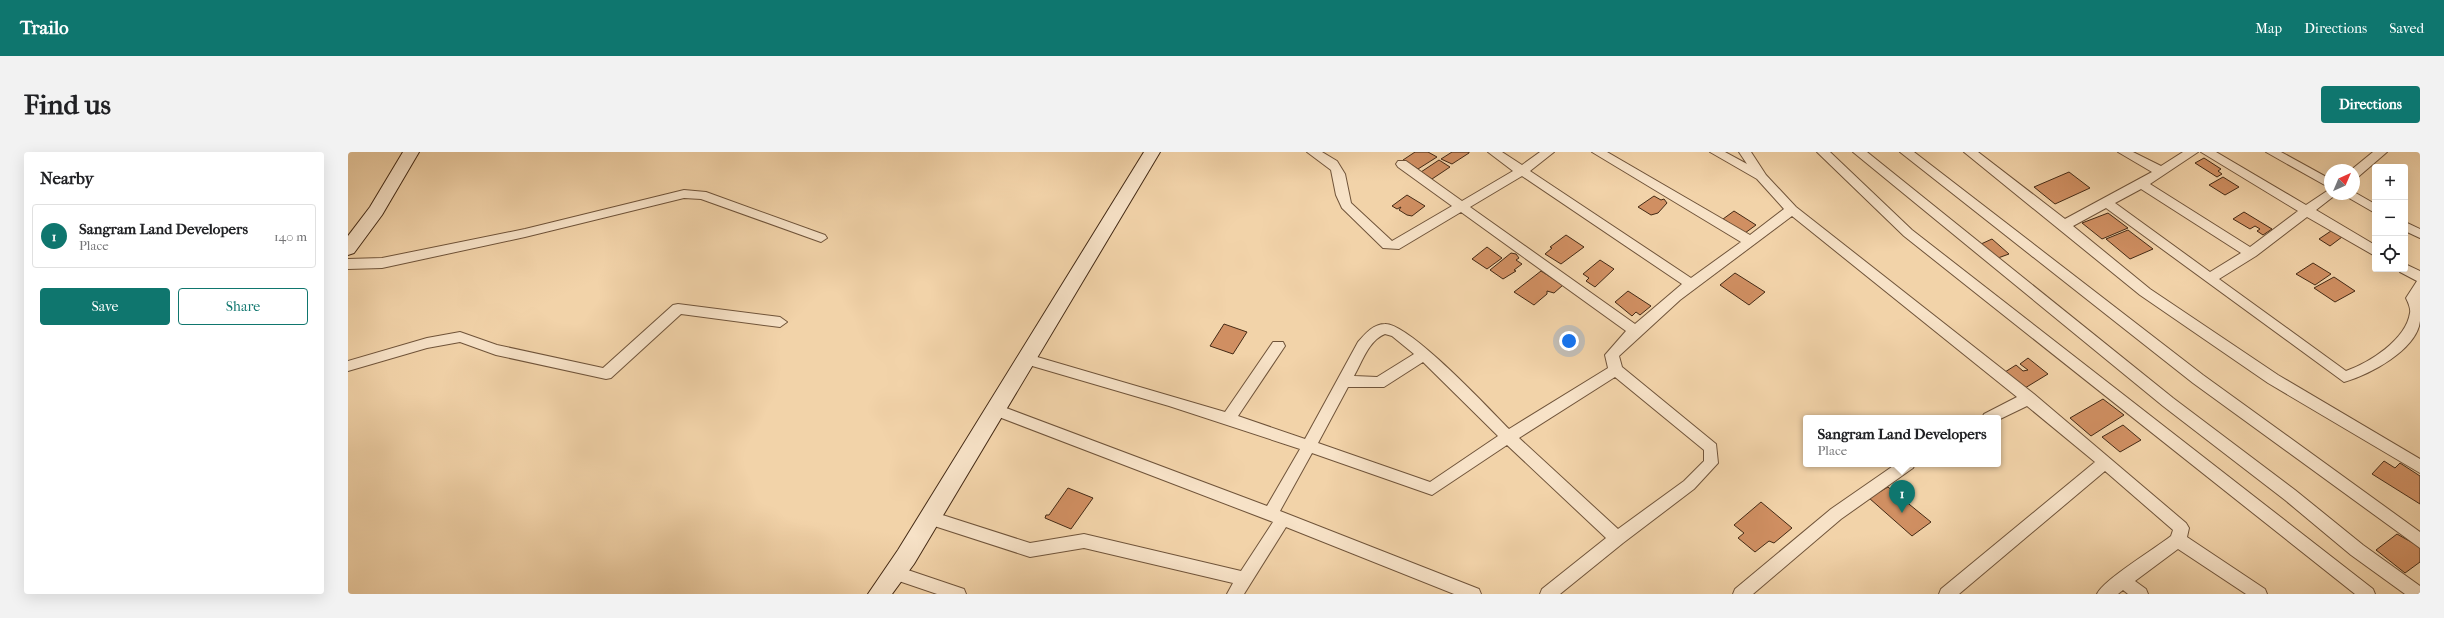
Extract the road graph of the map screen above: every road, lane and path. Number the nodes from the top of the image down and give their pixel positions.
1 (411, 152) edge
2 (1152, 152) edge
3 (1313, 152) edge
4 (1494, 152) edge
5 (1548, 152) edge
6 (1598, 152) edge
7 (1716, 152) edge
8 (1745, 152) edge
9 (1823, 152) edge
10 (1860, 152) edge
11 (1906, 152) edge
12 (1970, 152) edge
13 (2124, 152) edge
14 (2192, 152) edge
15 (2207, 152) edge
16 (2272, 152) edge
17 (2381, 152) edge
18 (1402, 164) dead end
19 (2360, 169) edge
20 (1522, 171) junction
21 (2160, 171) junction
22 (1762, 178) junction
23 (2324, 181) edge
24 (2141, 184) junction
25 (2324, 198) edge
26 (2359, 200) edge
27 (2107, 203) junction
28 (1463, 206) junction
29 (2372, 207) edge
30 (1792, 210) junction
31 (2309, 211) junction
32 (2064, 225) junction
33 (2408, 228) edge
34 (2420, 234) edge
35 (821, 238) dead end
36 (1751, 242) junction
37 (348, 249) edge
38 (2372, 249) edge
39 (2251, 253) junction
40 (348, 264) edge
41 (2408, 271) edge
42 (2420, 277) edge
43 (2209, 279) junction
44 (1691, 284) junction
45 (2420, 285) edge
46 (780, 322) dead end
47 (1634, 330) junction
48 (1278, 346) dead end
49 (1424, 355) junction
50 (1027, 359) junction
51 (348, 366) edge
52 (1616, 370) junction
53 (1343, 381) junction
54 (2029, 398) junction
55 (996, 410) junction
56 (1995, 415) edge
57 (1229, 418) junction
58 (1508, 437) junction
59 (1309, 446) junction
60 (2106, 462) junction
61 (1904, 467) edge
62 (2420, 467) edge
63 (1277, 516) junction
64 (930, 518) junction
65 (1617, 538) junction
66 (2178, 540) junction
67 (2420, 541) edge
68 (896, 573) junction
69 (1244, 579) junction
70 (2122, 580) junction
71 (879, 594) edge
72 (958, 594) edge
73 (1235, 594) edge
74 (1473, 594) edge
75 (1548, 594) edge
76 (1740, 594) edge
77 (1947, 594) edge
78 (2105, 594) edge
79 (2140, 594) edge
80 (2259, 594) edge
81 (2367, 594) edge
82 (2418, 594) edge

1 - 37 street
2 - 50 street
3 - 28 street
4 - 20 street
5 - 20 street
6 - 36 street
7 - 22 street
8 - 22 street
9 - 81 street
10 - 82 street
11 - 67 street
12 - 32 street
13 - 21 street
14 - 21 street
15 - 31 street
16 - 23 street
17 - 19 street
18 - 28 street
20 - 28 street
20 - 44 street
21 - 24 street
22 - 30 street
24 - 27 street
24 - 39 street
25 - 31 street
26 - 29 street
27 - 32 street
27 - 43 street
28 - 47 street
30 - 36 street
30 - 54 street
31 - 38 street
31 - 39 street
32 - 62 street
33 - 34 street
35 - 40 street
36 - 44 street
39 - 43 street
41 - 42 street
43 - 45 street
44 - 47 street
46 - 51 street
47 - 52 street
48 - 57 street
49 - 53 street
49 - 53 street
49 - 58 street
50 - 55 street
50 - 57 street
52 - 58 street
52 - 65 street
53 - 59 street
54 - 56 street
54 - 60 street
55 - 63 street
55 - 64 street
57 - 59 street
58 - 59 street
58 - 65 street
59 - 63 street
60 - 66 street
60 - 77 street
61 - 76 street
63 - 69 street
63 - 74 street
64 - 68 street
64 - 69 street
65 - 75 street
66 - 70 street
66 - 80 street
68 - 71 street
68 - 72 street
69 - 73 street
70 - 78 street
70 - 79 street

